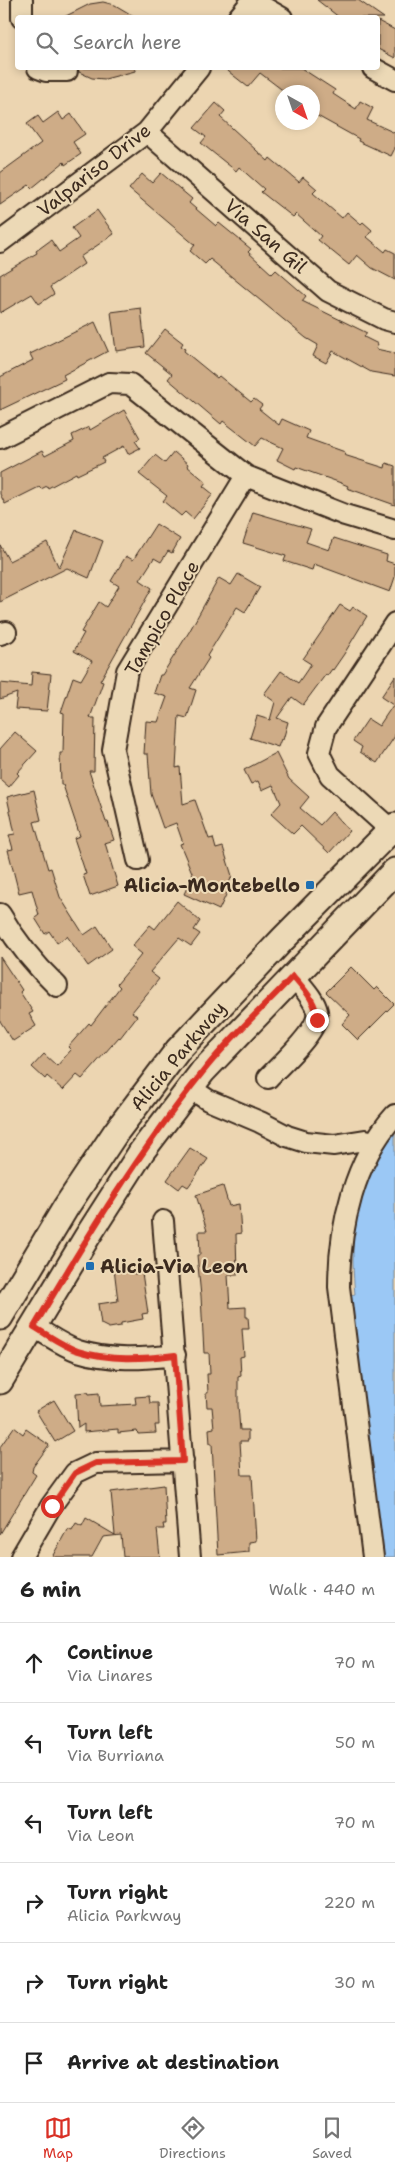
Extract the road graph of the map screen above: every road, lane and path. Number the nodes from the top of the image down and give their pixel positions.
1 (22, 0) edge
2 (251, 0) edge
3 (22, 15) edge
4 (240, 15) edge
5 (277, 15) edge
6 (46, 70) edge
7 (197, 70) edge
8 (377, 70) edge
9 (67, 71) dead end
10 (395, 80) edge
11 (147, 132) junction
12 (0, 242) edge
13 (395, 322) edge
14 (0, 438) edge
15 (246, 476) junction
16 (395, 530) edge
17 (395, 623) edge
18 (394, 828) edge
19 (138, 860) dead end
20 (395, 871) edge
21 (0, 914) edge
22 (300, 968) junction
23 (57, 986) dead end
24 (268, 1078) dead end
25 (190, 1088) junction
26 (395, 1115) edge
27 (374, 1142) junction
28 (164, 1221) dead end
29 (2, 1314) edge
30 (34, 1327) junction
31 (175, 1355) junction
32 (0, 1381) edge
33 (183, 1461) junction
34 (21, 1557) edge
35 (190, 1557) edge
36 (374, 1557) edge

1 - 3 street
2 - 4 street
2 - 5 street
6 - 9 street
7 - 11 street, Valpariso Drive
8 - 10 street
11 - 12 street, Valpariso Drive
11 - 13 street, Via San Gil
14 - 15 street
15 - 16 street
15 - 19 street, Tampico Place
17 - 18 street
18 - 22 main road
18 - 29 main road, Alicia Parkway
20 - 22 main road, Alicia Parkway
21 - 23 street
22 - 24 street
22 - 25 main road, Alicia Parkway
25 - 27 street
25 - 30 main road, Alicia Parkway
26 - 27 street
27 - 36 street
28 - 31 street
29 - 30 main road
30 - 31 street
30 - 32 main road, Alicia Parkway
31 - 33 street
33 - 34 street
33 - 35 street

